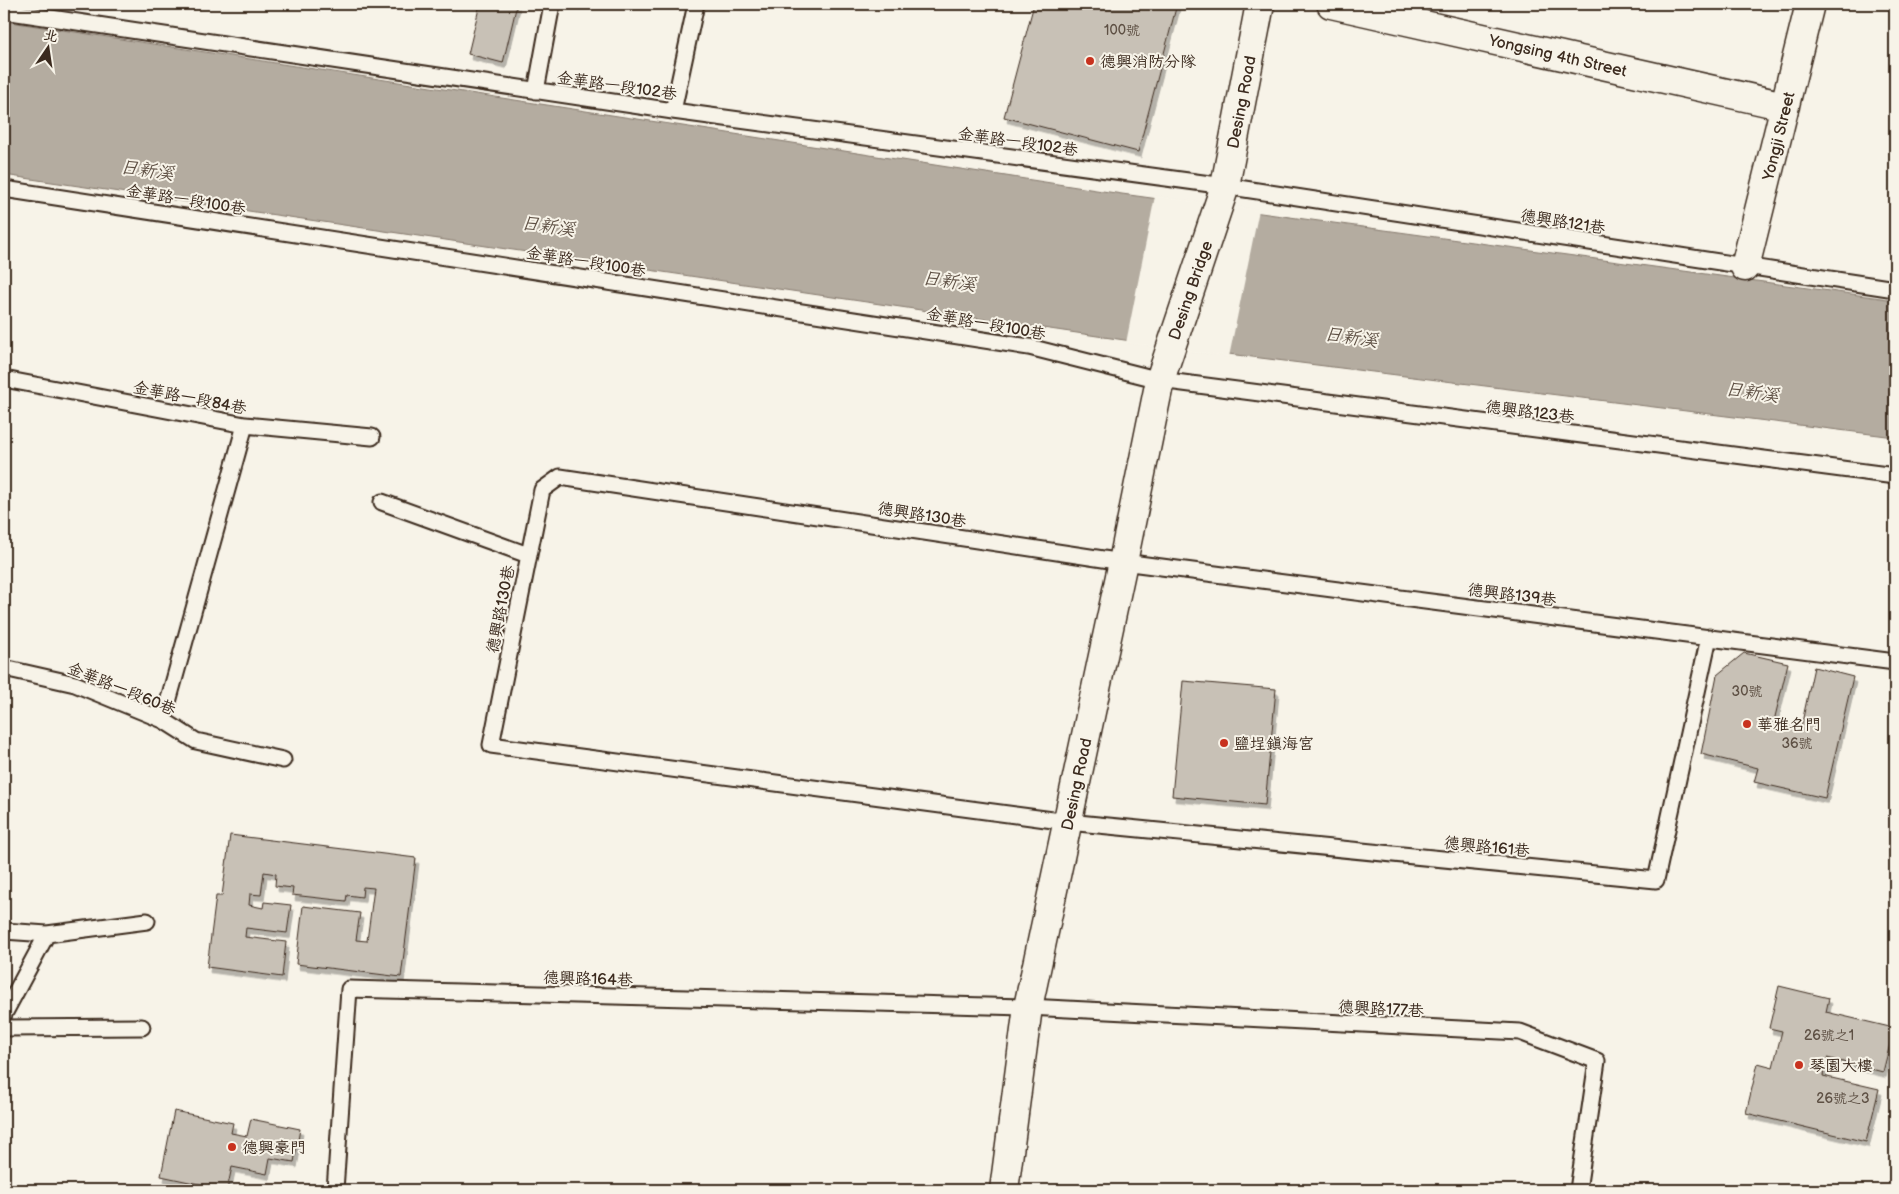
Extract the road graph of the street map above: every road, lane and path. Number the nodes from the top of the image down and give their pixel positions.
1 (552, 4) edge
2 (696, 4) edge
3 (1260, 4) edge
4 (1332, 4) edge
5 (1810, 4) edge
6 (4, 11) edge
7 (536, 91) junction
8 (1785, 106) junction
9 (673, 111) junction
10 (4, 189) edge
11 (1223, 193) junction
12 (1745, 268) junction
13 (1895, 289) edge
14 (4, 379) edge
15 (1160, 380) junction
16 (245, 425) junction
17 (372, 437) dead end
18 (1895, 476) edge
19 (382, 502) dead end
20 (528, 555) junction
21 (1123, 562) junction
22 (1709, 637) junction
23 (1895, 662) edge
24 (4, 668) edge
25 (163, 720) junction
26 (282, 760) dead end
27 (1068, 822) junction
28 (147, 921) dead end
29 (4, 931) edge
30 (47, 934) junction
31 (1028, 1007) junction
32 (4, 1014) edge
33 (142, 1027) dead end
34 (4, 1028) edge
35 (335, 1190) edge
36 (1004, 1190) edge
37 (1578, 1190) edge

1 - 7 lane
2 - 9 lane
3 - 11 street, Desing Road
4 - 8 street, Yongsing 4th Street
5 - 8 street, Yongji Street
6 - 7 lane, 金華路一段102巷
7 - 9 lane, 金華路一段102巷
8 - 12 street, Yongji Street
9 - 11 lane, 金華路一段102巷
10 - 15 lane, 金華路一段100巷
11 - 12 lane, 德興路121巷
11 - 15 street, Desing Bridge
12 - 13 lane, 德興路121巷
14 - 16 lane, 金華路一段84巷
15 - 18 lane, 德興路123巷
15 - 21 street, Desing Road
16 - 17 lane, 金華路一段84巷
16 - 25 lane
19 - 20 lane
20 - 21 lane, 德興路130巷
20 - 27 lane, 德興路130巷
21 - 22 lane, 德興路139巷
21 - 27 street, Desing Road
22 - 23 lane, 德興路139巷
22 - 27 lane, 德興路161巷
24 - 25 lane, 金華路一段60巷
25 - 26 lane, 金華路一段60巷
27 - 31 street, Desing Road
28 - 30 lane
29 - 30 lane
30 - 32 lane
31 - 35 lane, 德興路164巷
31 - 36 street, Desing Road
31 - 37 lane, 德興路177巷
33 - 34 lane

